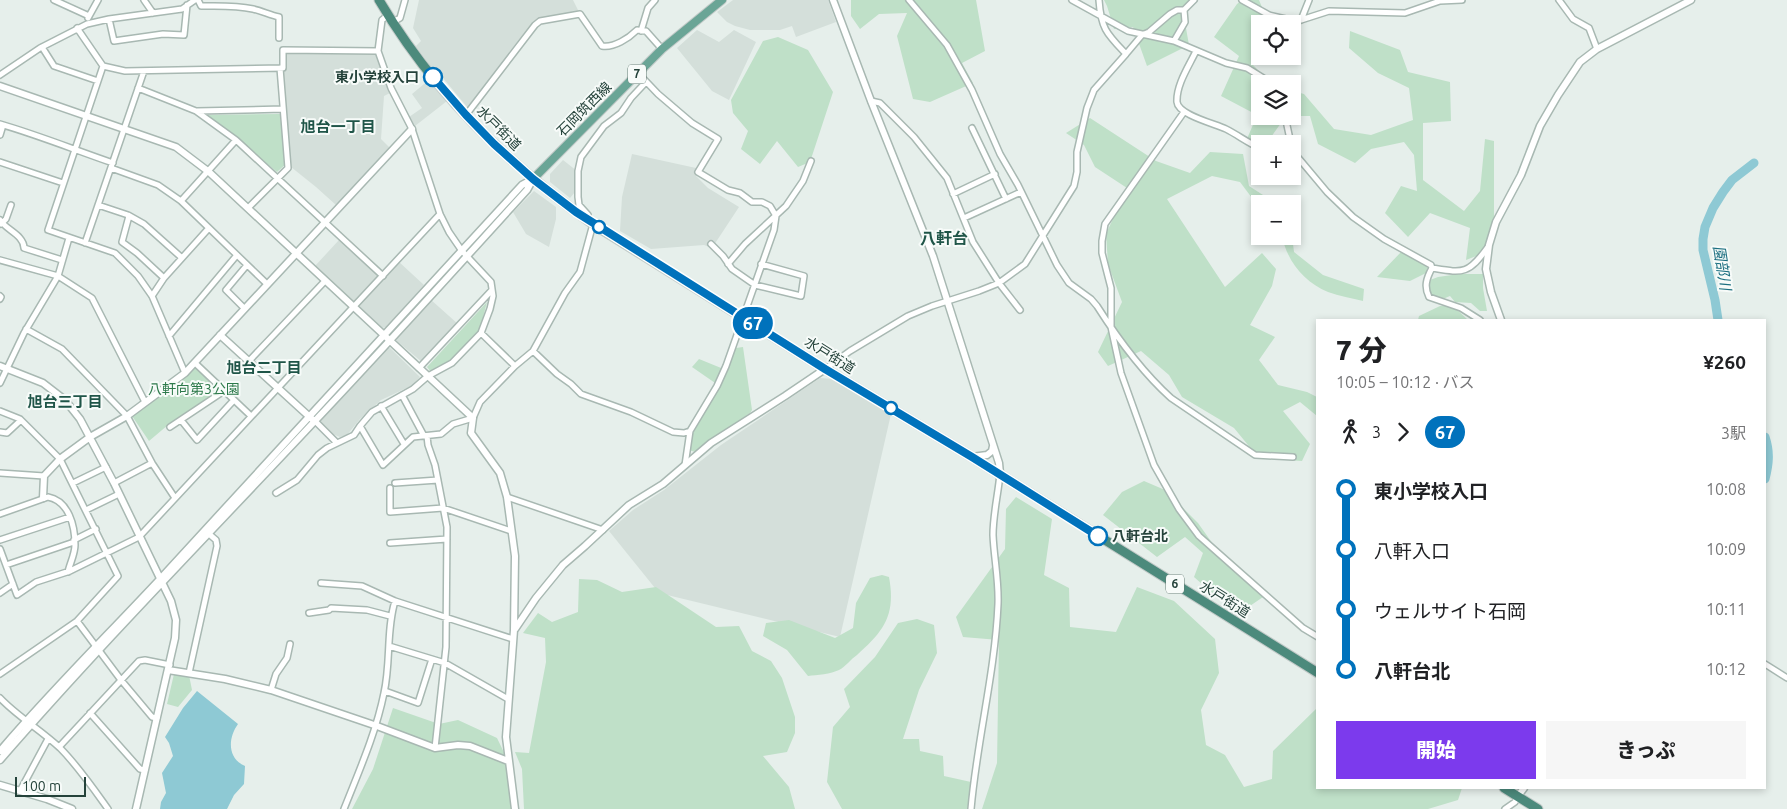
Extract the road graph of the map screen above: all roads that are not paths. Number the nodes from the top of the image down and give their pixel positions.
1 (54, 0) edge
2 (98, 0) edge
3 (144, 0) edge
4 (196, 0) edge
5 (379, 0) edge
6 (405, 0) edge
7 (655, 0) edge
8 (722, 0) edge
9 (832, 0) edge
10 (909, 0) edge
11 (1072, 0) edge
12 (1099, 0) edge
13 (1194, 0) edge
14 (1242, 0) edge
15 (1309, 0) edge
16 (1440, 0) edge
17 (1462, 0) edge
18 (1559, 0) edge
19 (1691, 0) edge
20 (187, 6) junction
21 (1184, 10) junction
22 (153, 13) junction
23 (1269, 15) edge
24 (89, 16) junction
25 (1100, 16) junction
26 (109, 19) junction
27 (390, 19) junction
28 (1301, 20) joint
29 (87, 24) junction
30 (77, 28) junction
31 (641, 31) junction
32 (1142, 34) junction
33 (278, 38) dead end
34 (1174, 42) junction
35 (42, 47) junction
36 (662, 49) junction
37 (1597, 49) junction
38 (378, 51) junction
39 (1196, 51) junction
40 (1126, 54) junction
41 (103, 66) junction
42 (280, 68) junction
43 (144, 71) junction
44 (638, 73) junction
45 (0, 75) edge
46 (1258, 75) edge
47 (98, 81) junction
48 (646, 82) junction
49 (0, 86) edge
50 (138, 88) junction
51 (871, 101) junction
52 (283, 108) junction
53 (196, 111) junction
54 (1184, 112) junction
55 (466, 115) junction
56 (86, 116) junction
57 (2, 124) edge
58 (125, 128) junction
59 (972, 128) dead end
60 (412, 129) junction
61 (0, 135) edge
62 (236, 140) junction
63 (1251, 143) edge
64 (74, 150) junction
65 (1301, 161) edge
66 (0, 162) edge
67 (811, 162) dead end
68 (112, 165) junction
69 (209, 172) junction
70 (994, 174) junction
71 (278, 178) junction
72 (533, 179) junction
73 (63, 183) junction
74 (1021, 192) junction
75 (953, 194) junction
76 (1006, 199) junction
77 (181, 201) junction
78 (10, 205) dead end
79 (98, 205) junction
80 (248, 208) junction
81 (440, 214) junction
82 (129, 216) junction
83 (776, 216) junction
84 (964, 218) junction
85 (325, 221) junction
86 (590, 221) junction
87 (1, 223) edge
88 (209, 228) junction
89 (1042, 237) junction
90 (69, 238) junction
91 (85, 243) junction
92 (711, 244) dead end
93 (1489, 245) junction
94 (296, 253) junction
95 (465, 253) junction
96 (237, 255) junction
97 (182, 258) junction
98 (0, 260) edge
99 (62, 260) junction
100 (728, 264) junction
101 (762, 264) junction
102 (247, 265) junction
103 (1432, 268) junction
104 (58, 276) junction
105 (383, 276) junction
106 (164, 278) junction
107 (325, 281) junction
108 (999, 283) junction
109 (267, 284) junction
110 (755, 284) junction
111 (493, 290) junction
112 (152, 296) junction
113 (948, 301) junction
114 (354, 307) junction
115 (244, 308) junction
116 (1020, 310) dead end
117 (744, 318) junction
118 (1478, 319) edge
119 (1501, 319) edge
120 (1112, 327) junction
121 (26, 329) junction
122 (481, 333) junction
123 (220, 334) junction
124 (169, 336) junction
125 (387, 338) junction
126 (532, 351) junction
127 (249, 361) junction
128 (195, 363) junction
129 (515, 366) junction
130 (3, 367) edge
131 (419, 368) junction
132 (825, 369) junction
133 (185, 373) junction
134 (428, 376) junction
135 (0, 383) edge
136 (278, 388) junction
137 (224, 391) junction
138 (402, 395) junction
139 (234, 400) junction
140 (145, 402) junction
141 (381, 406) junction
142 (0, 410) edge
143 (127, 416) junction
144 (251, 416) junction
145 (473, 418) junction
146 (312, 419) junction
147 (21, 420) junction
148 (181, 420) junction
149 (360, 426) junction
150 (170, 427) dead end
151 (690, 431) junction
152 (0, 432) edge
153 (425, 436) junction
154 (90, 437) junction
155 (337, 443) junction
156 (404, 444) junction
157 (993, 446) junction
158 (972, 457) junction
159 (1293, 457) dead end
160 (60, 459) junction
161 (152, 463) junction
162 (685, 465) junction
163 (106, 467) junction
164 (0, 473) edge
165 (1000, 474) junction
166 (44, 476) junction
167 (438, 480) junction
168 (73, 483) junction
169 (114, 483) junction
170 (395, 483) dead end
171 (390, 488) dead end
172 (276, 493) dead end
173 (119, 494) junction
174 (507, 497) junction
175 (43, 498) junction
176 (175, 498) junction
177 (443, 508) junction
178 (86, 510) junction
179 (0, 514) edge
180 (70, 517) junction
181 (96, 529) junction
182 (603, 530) junction
183 (511, 531) junction
184 (209, 534) junction
185 (139, 537) junction
186 (446, 539) junction
187 (0, 540) edge
188 (74, 541) junction
189 (390, 543) dead end
190 (0, 550) edge
191 (108, 553) junction
192 (6, 565) junction
193 (68, 572) junction
194 (162, 581) junction
195 (321, 583) dead end
196 (13, 584) junction
197 (0, 593) edge
198 (395, 601) junction
199 (309, 612) dead end
200 (390, 616) junction
201 (447, 616) junction
202 (77, 621) junction
203 (514, 630) junction
204 (1316, 636) edge
205 (513, 639) junction
206 (290, 644) dead end
207 (388, 646) junction
208 (97, 649) junction
209 (432, 659) junction
210 (445, 663) junction
211 (1766, 665) edge
212 (169, 667) junction
213 (1316, 672) edge
214 (189, 673) junction
215 (0, 674) edge
216 (1787, 678) edge
217 (121, 680) junction
218 (271, 690) junction
219 (385, 691) junction
220 (0, 698) edge
221 (508, 699) junction
222 (90, 714) junction
223 (157, 718) junction
224 (28, 723) junction
225 (376, 726) junction
226 (48, 739) junction
227 (59, 747) junction
228 (435, 748) junction
229 (0, 751) edge
230 (0, 760) edge
231 (508, 761) junction
232 (145, 770) junction
233 (0, 785) edge
234 (1506, 789) edge
235 (1523, 789) edge
236 (20, 790) junction
237 (1518, 796) junction
238 (72, 809) edge
239 (108, 809) edge
240 (136, 809) edge
241 (344, 809) edge
242 (515, 809) edge
243 (971, 809) edge
244 (1505, 809) edge
245 (1538, 809) edge

1 - 24 street
2 - 24 street
3 - 22 street
4 - 20 street
4 - 33 street
5 - 27 highway, 水戸街道 / 6
6 - 27 street
7 - 31 street
8 - 36 main road, 石岡筑西線 / 7
9 - 51 street
10 - 74 street
11 - 25 street
12 - 25 street
13 - 21 street
14 - 23 street
15 - 28 street
16 - 17 street
16 - 28 street
18 - 37 street
19 - 37 street
20 - 22 street
20 - 26 street
21 - 32 street
21 - 34 street
22 - 26 street
24 - 29 street
25 - 32 street
25 - 40 street
26 - 29 street
27 - 38 street
27 - 55 highway, 水戸街道 / 6
29 - 30 street
30 - 35 street
30 - 41 street
31 - 36 street
31 - 55 street
32 - 34 street
32 - 40 street
34 - 39 street
35 - 45 street
35 - 47 street
36 - 44 main road, 石岡筑西線 / 7
37 - 93 street
38 - 42 street
38 - 60 street
39 - 46 street
39 - 54 street
40 - 89 street
41 - 43 street
41 - 47 street
42 - 43 street
42 - 52 street
43 - 50 street
44 - 48 street
44 - 72 main road, 石岡筑西線 / 7
47 - 56 street
48 - 83 street
48 - 86 street
49 - 56 street
50 - 53 street
50 - 58 street
51 - 75 street
51 - 113 street
52 - 53 street
52 - 71 street
53 - 62 street
54 - 63 street
54 - 120 street
55 - 72 highway, 水戸街道 / 6
56 - 58 street
56 - 64 street
57 - 61 street
57 - 64 street
58 - 68 street
58 - 69 street
59 - 70 street
60 - 81 street
60 - 85 street
62 - 69 street
62 - 71 street
64 - 68 street
64 - 73 street
65 - 103 street
66 - 73 street
67 - 83 street
68 - 77 street
68 - 79 street
69 - 77 street
69 - 80 street
70 - 75 street
70 - 76 street
71 - 80 street
71 - 85 street
72 - 86 highway, 水戸街道 / 6
72 - 95 street
73 - 90 street
74 - 76 street
74 - 89 street
75 - 84 street
76 - 84 street
77 - 88 street
78 - 87 street
79 - 82 street
79 - 91 street
80 - 94 street
81 - 95 street
81 - 105 street
82 - 97 street
82 - 106 street
83 - 100 street
83 - 101 street
84 - 108 street
85 - 94 street
85 - 105 street
86 - 117 highway, 水戸街道 / 6
86 - 126 street
87 - 99 street
88 - 96 street
88 - 97 street
89 - 108 street
89 - 120 street
90 - 91 street
90 - 99 street
91 - 112 street
92 - 100 street
93 - 103 street
93 - 119 street
94 - 107 street
94 - 109 street
95 - 111 street
95 - 125 street
96 - 102 street
96 - 124 street
97 - 106 street
98 - 104 street
99 - 104 street
100 - 110 street
101 - 110 street
101 - 110 street
102 - 109 street
102 - 115 street
103 - 118 street
104 - 121 street
104 - 140 street
105 - 114 street
106 - 112 street
107 - 114 street
107 - 127 street
108 - 113 street
108 - 116 street
109 - 115 street
110 - 117 street
111 - 122 street
111 - 131 street
112 - 124 street
113 - 132 street
113 - 157 street
114 - 125 street
114 - 136 street
115 - 123 street
117 - 132 highway, 水戸街道 / 6
117 - 151 street
120 - 159 street
120 - 204 street
121 - 130 street
121 - 143 street
122 - 129 street
122 - 134 street
123 - 127 street
123 - 128 street
124 - 133 street
125 - 131 street
125 - 146 street
126 - 129 street
126 - 151 street
127 - 136 street
128 - 133 street
128 - 137 street
129 - 145 street
130 - 135 street
130 - 154 street
131 - 134 street
132 - 158 highway, 水戸街道 / 6
132 - 162 street
133 - 140 street
134 - 138 street
134 - 145 street
136 - 144 street
136 - 146 street
137 - 139 street
137 - 148 street
138 - 141 street
138 - 153 street
139 - 144 street
139 - 148 street
140 - 143 street
141 - 149 street
141 - 156 street
142 - 147 street
143 - 154 street
143 - 161 street
144 - 176 street
145 - 153 street
145 - 174 street
146 - 155 street
146 - 184 street
146 - 194 street
147 - 152 street
147 - 160 street
148 - 150 street
149 - 155 street
149 - 156 street
151 - 162 street
153 - 156 street
153 - 167 street
154 - 160 street
154 - 163 street
155 - 172 street
157 - 158 street
157 - 165 street
158 - 165 highway, 水戸街道 / 6
160 - 166 street
160 - 168 street
161 - 169 street
161 - 176 street
162 - 182 street
163 - 168 street
163 - 169 street
164 - 166 street
165 - 213 highway, 水戸街道 / 6
165 - 243 street
166 - 175 street
167 - 170 street
167 - 177 street
168 - 178 street
169 - 173 street
171 - 177 street
173 - 178 street
173 - 185 street
174 - 182 street
174 - 183 street
175 - 179 street
175 - 180 street
176 - 185 street
177 - 183 street
177 - 186 street
178 - 181 street
180 - 187 street
180 - 188 street
181 - 188 street
181 - 191 street
182 - 203 street
183 - 203 street
184 - 194 street
184 - 214 street
185 - 191 street
185 - 194 street
186 - 189 street
186 - 201 street
188 - 192 street
188 - 193 street
190 - 192 street
191 - 193 street
191 - 202 street
192 - 196 street
193 - 196 street
194 - 208 street
194 - 212 street
195 - 198 street
196 - 197 street
198 - 200 street
198 - 201 street
199 - 200 street
200 - 207 street
201 - 205 street
201 - 210 street
202 - 208 street
202 - 215 street
203 - 205 street
205 - 221 street
206 - 218 street
207 - 209 street
207 - 219 street
208 - 217 street
208 - 224 street
209 - 210 street
209 - 219 street
210 - 221 street
210 - 228 street
211 - 216 street
212 - 214 street
212 - 217 street
212 - 223 street
214 - 218 street
217 - 222 street
217 - 223 street
218 - 225 street
219 - 225 street
220 - 224 street
221 - 231 street
222 - 227 street
222 - 232 street
223 - 232 street
224 - 226 street
224 - 229 street
224 - 230 street
225 - 228 street
225 - 241 street
226 - 227 street
226 - 236 street
227 - 239 street
228 - 231 street
231 - 242 street
232 - 240 street
233 - 236 street
234 - 237 highway
235 - 237 street
236 - 238 street
237 - 244 street
237 - 245 highway

